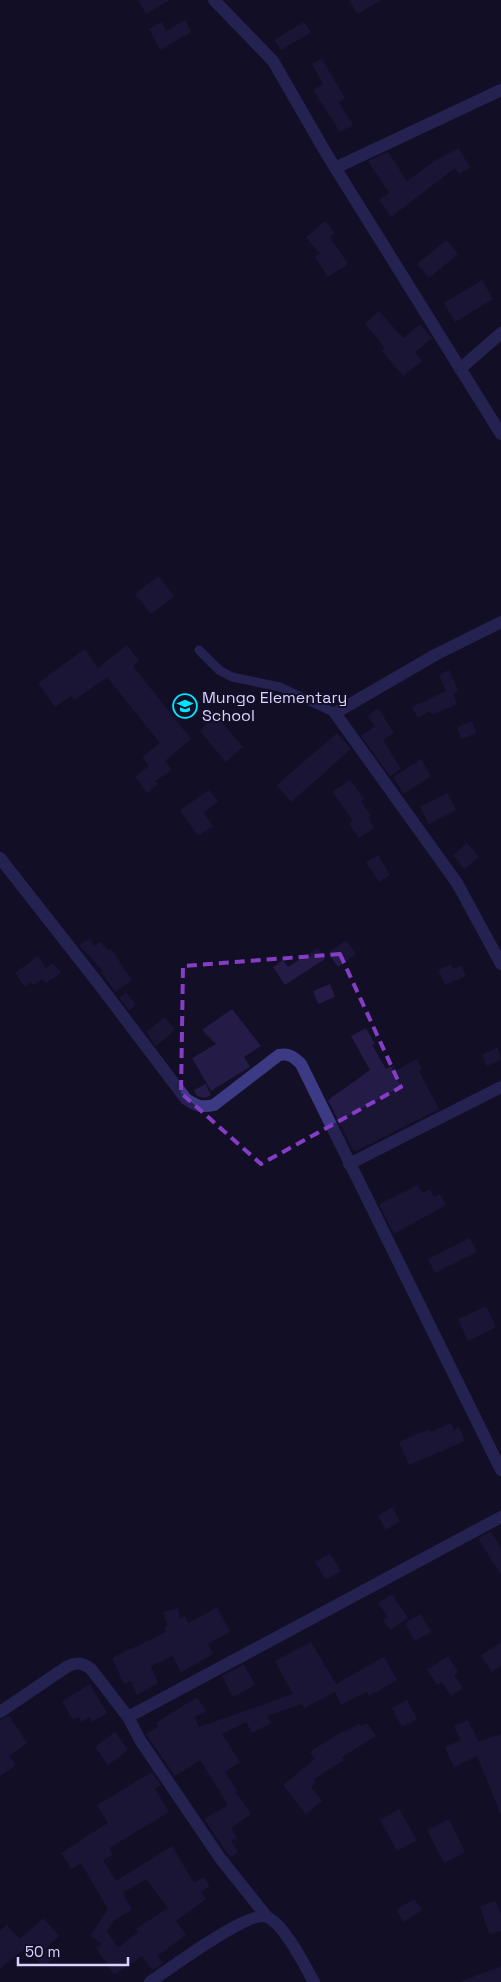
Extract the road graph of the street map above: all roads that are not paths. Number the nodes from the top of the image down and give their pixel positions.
1 (214, 0) edge
2 (501, 90) edge
3 (335, 168) junction
4 (501, 333) edge
5 (460, 369) junction
6 (501, 434) edge
7 (501, 622) edge
8 (199, 650) dead end
9 (335, 713) junction
10 (0, 858) edge
11 (501, 964) edge
12 (501, 1087) edge
13 (349, 1164) junction
14 (501, 1470) edge
15 (501, 1517) edge
16 (0, 1712) edge
17 (128, 1718) junction
18 (267, 1917) junction
19 (150, 1982) edge
20 (314, 1982) edge

1 - 3 street
2 - 3 street
3 - 5 street
4 - 5 street
5 - 6 street
7 - 9 street
8 - 9 lane
9 - 11 street
10 - 13 street
12 - 13 street
13 - 14 street
15 - 17 street
16 - 17 street
17 - 18 street
18 - 19 street
18 - 20 street

